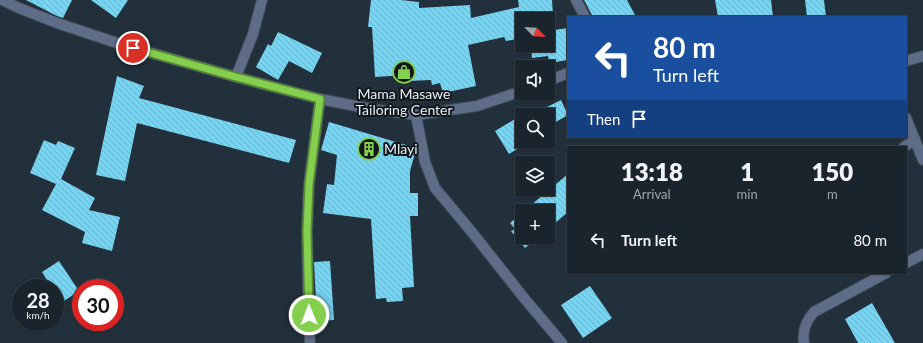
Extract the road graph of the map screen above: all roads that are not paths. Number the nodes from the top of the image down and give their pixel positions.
1 (2, 0) edge
2 (262, 0) edge
3 (576, 0) edge
4 (584, 16) edge
5 (923, 56) edge
6 (907, 61) edge
7 (567, 73) edge
8 (236, 77) junction
9 (555, 78) edge
10 (515, 93) edge
11 (320, 99) junction
12 (416, 115) junction
13 (907, 120) edge
14 (915, 140) junction
15 (906, 146) edge
16 (923, 160) edge
17 (923, 254) edge
18 (907, 262) edge
19 (884, 274) edge
20 (310, 343) edge
21 (562, 343) edge
22 (804, 343) edge

1 - 8 street
2 - 8 street
3 - 4 street
5 - 6 street
7 - 9 street
8 - 11 street
10 - 12 street
11 - 12 street
11 - 20 street
12 - 21 street
13 - 14 street
14 - 15 street
14 - 16 street
17 - 18 street
19 - 22 street

